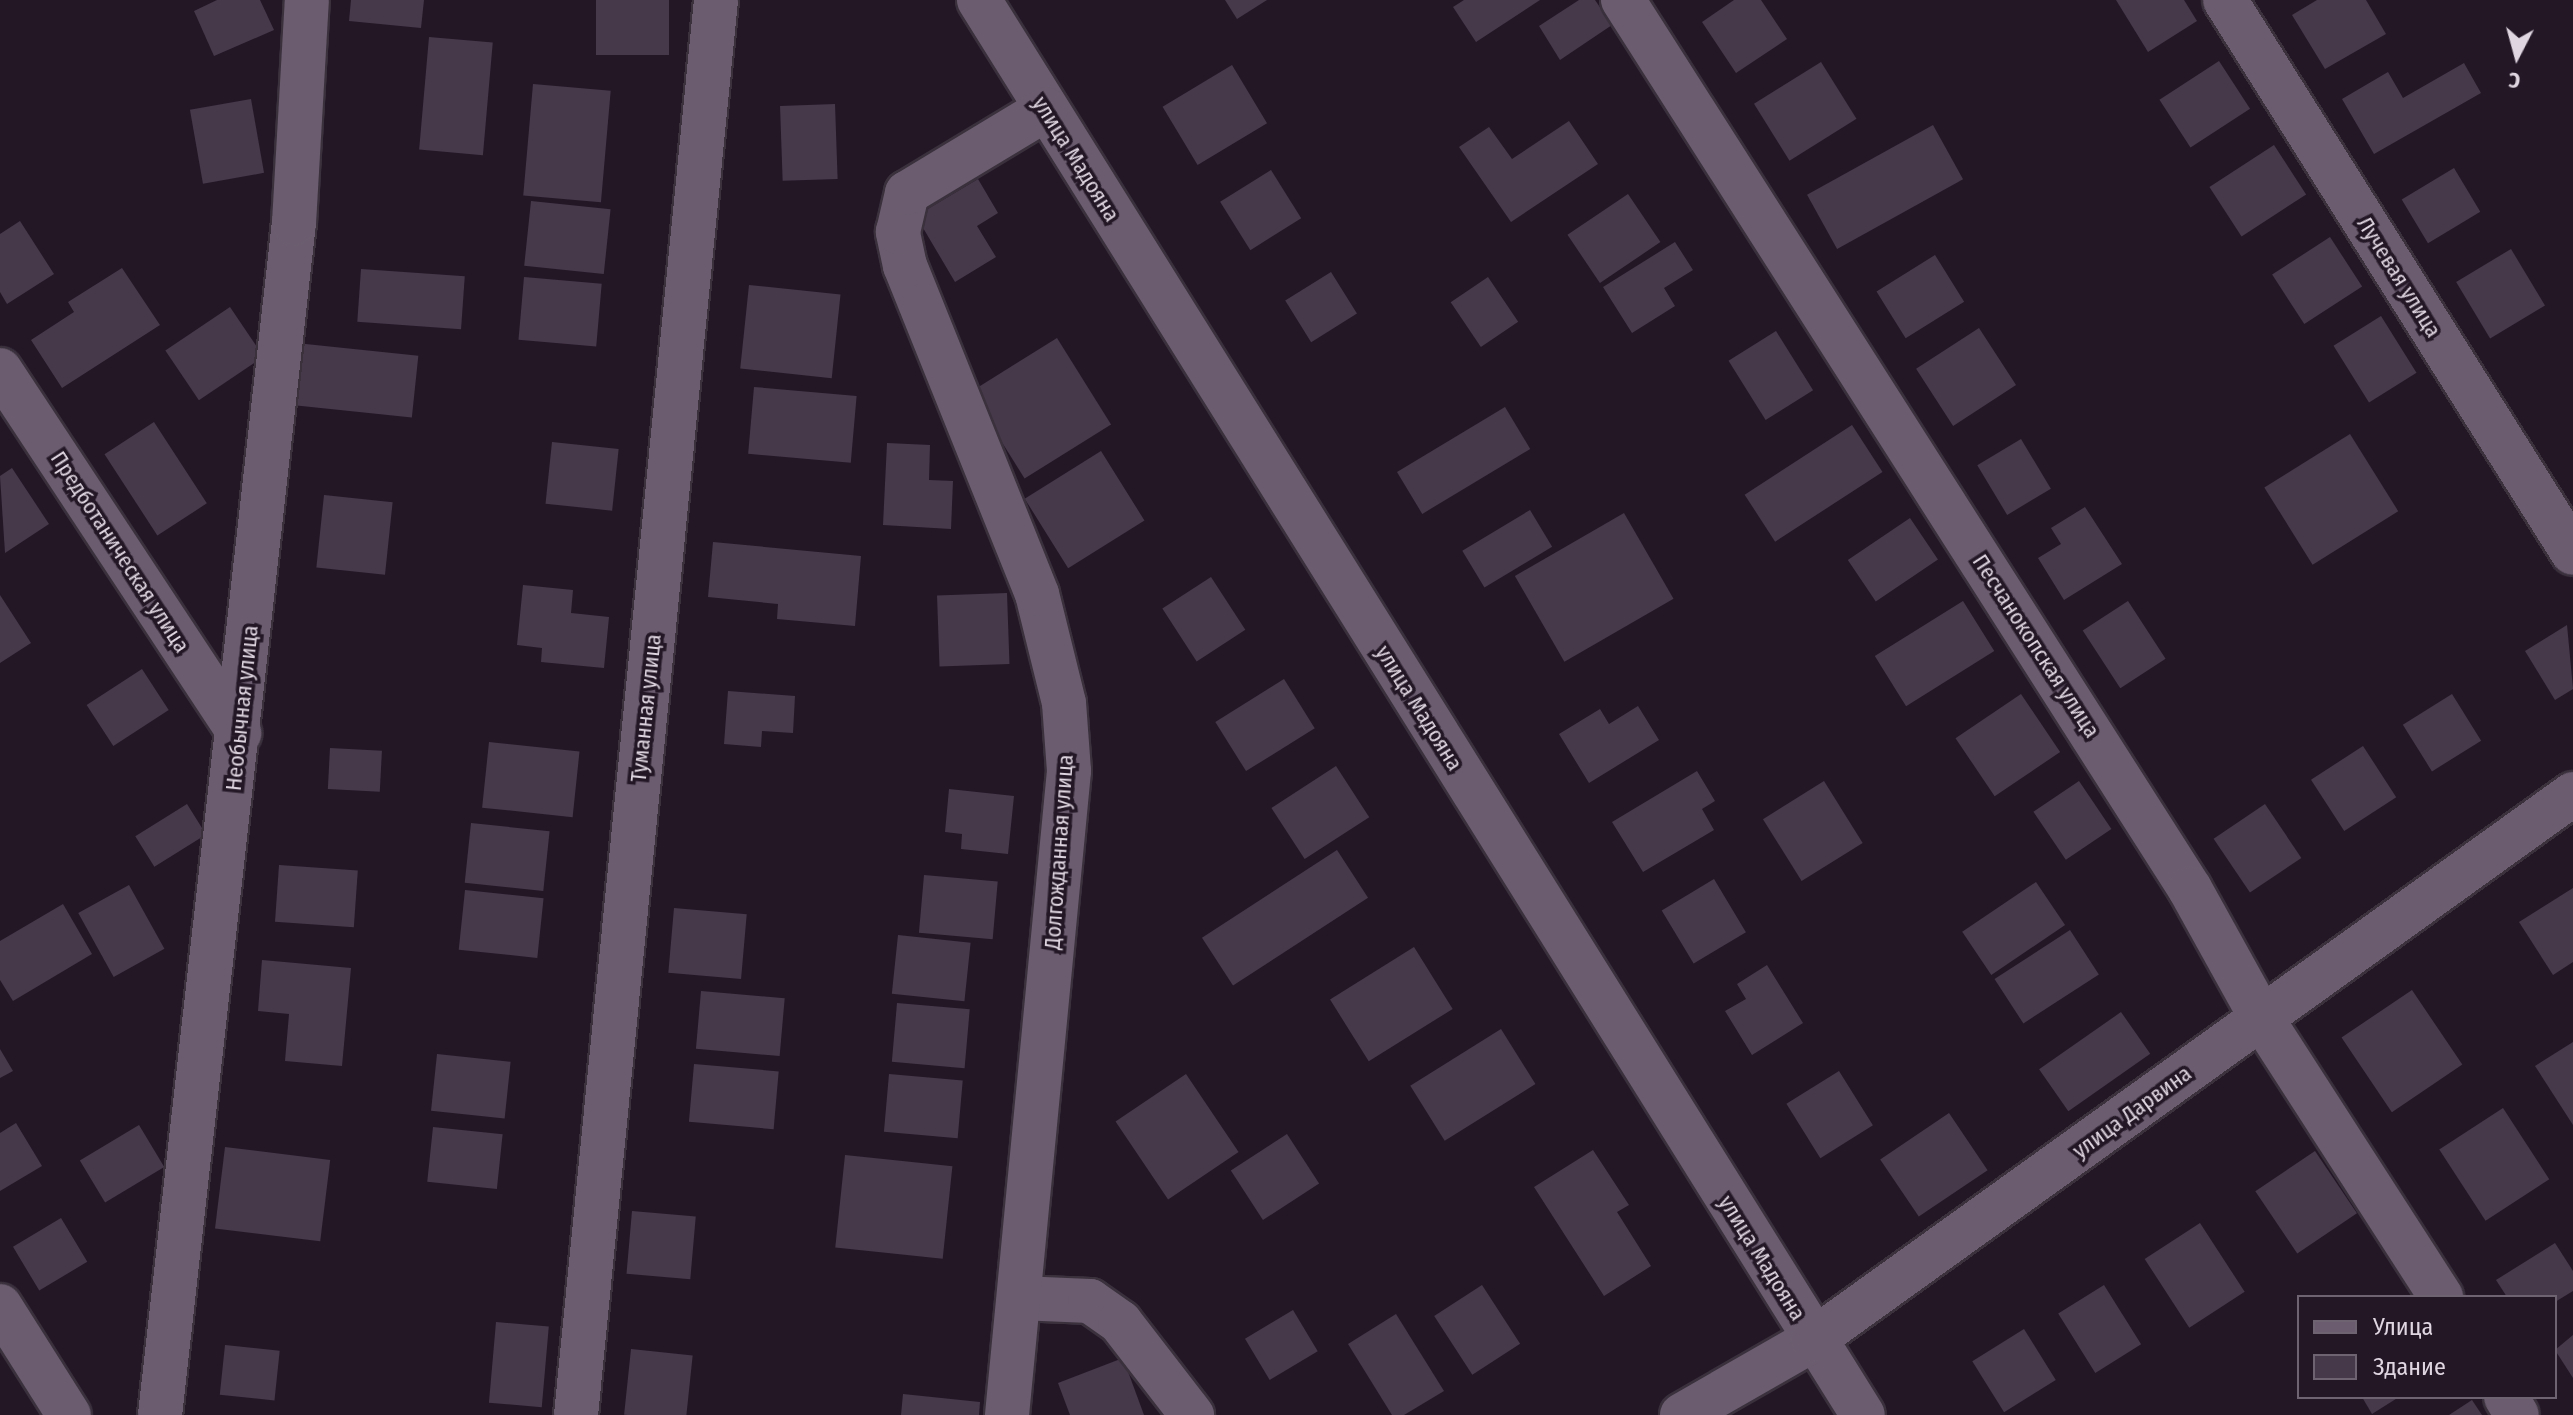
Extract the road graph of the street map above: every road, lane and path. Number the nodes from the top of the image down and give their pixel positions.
1 (307, 0) edge
2 (716, 0) edge
3 (979, 0) edge
4 (1623, 0) edge
5 (2225, 0) edge
6 (1046, 109) junction
7 (0, 370) edge
8 (2573, 553) edge
9 (239, 733) junction
10 (2573, 794) edge
11 (2262, 1019) junction
12 (2440, 1295) edge
13 (1019, 1298) junction
14 (0, 1306) edge
15 (1813, 1340) junction
16 (69, 1415) edge
17 (160, 1415) edge
18 (576, 1415) edge
19 (1007, 1415) edge
20 (1192, 1415) edge
21 (1682, 1415) edge
22 (1863, 1415) edge

1 - 9 street, Необычная улица
2 - 18 street, Туманная улица
3 - 6 street, улица Мадояна
4 - 11 street, Песчанокопская улица
5 - 8 street, Лучевая улица
6 - 13 street, Долгожданная улица
6 - 15 street, улица Мадояна
7 - 9 street, Предботаническая улица
9 - 17 street, Необычная улица
10 - 11 street, улица Дарвина
11 - 12 street, Песчанокопская улица
11 - 15 street, улица Дарвина
13 - 19 street, Долгожданная улица
13 - 20 street
14 - 16 street
15 - 21 street, улица Дарвина
15 - 22 street, улица Мадояна

